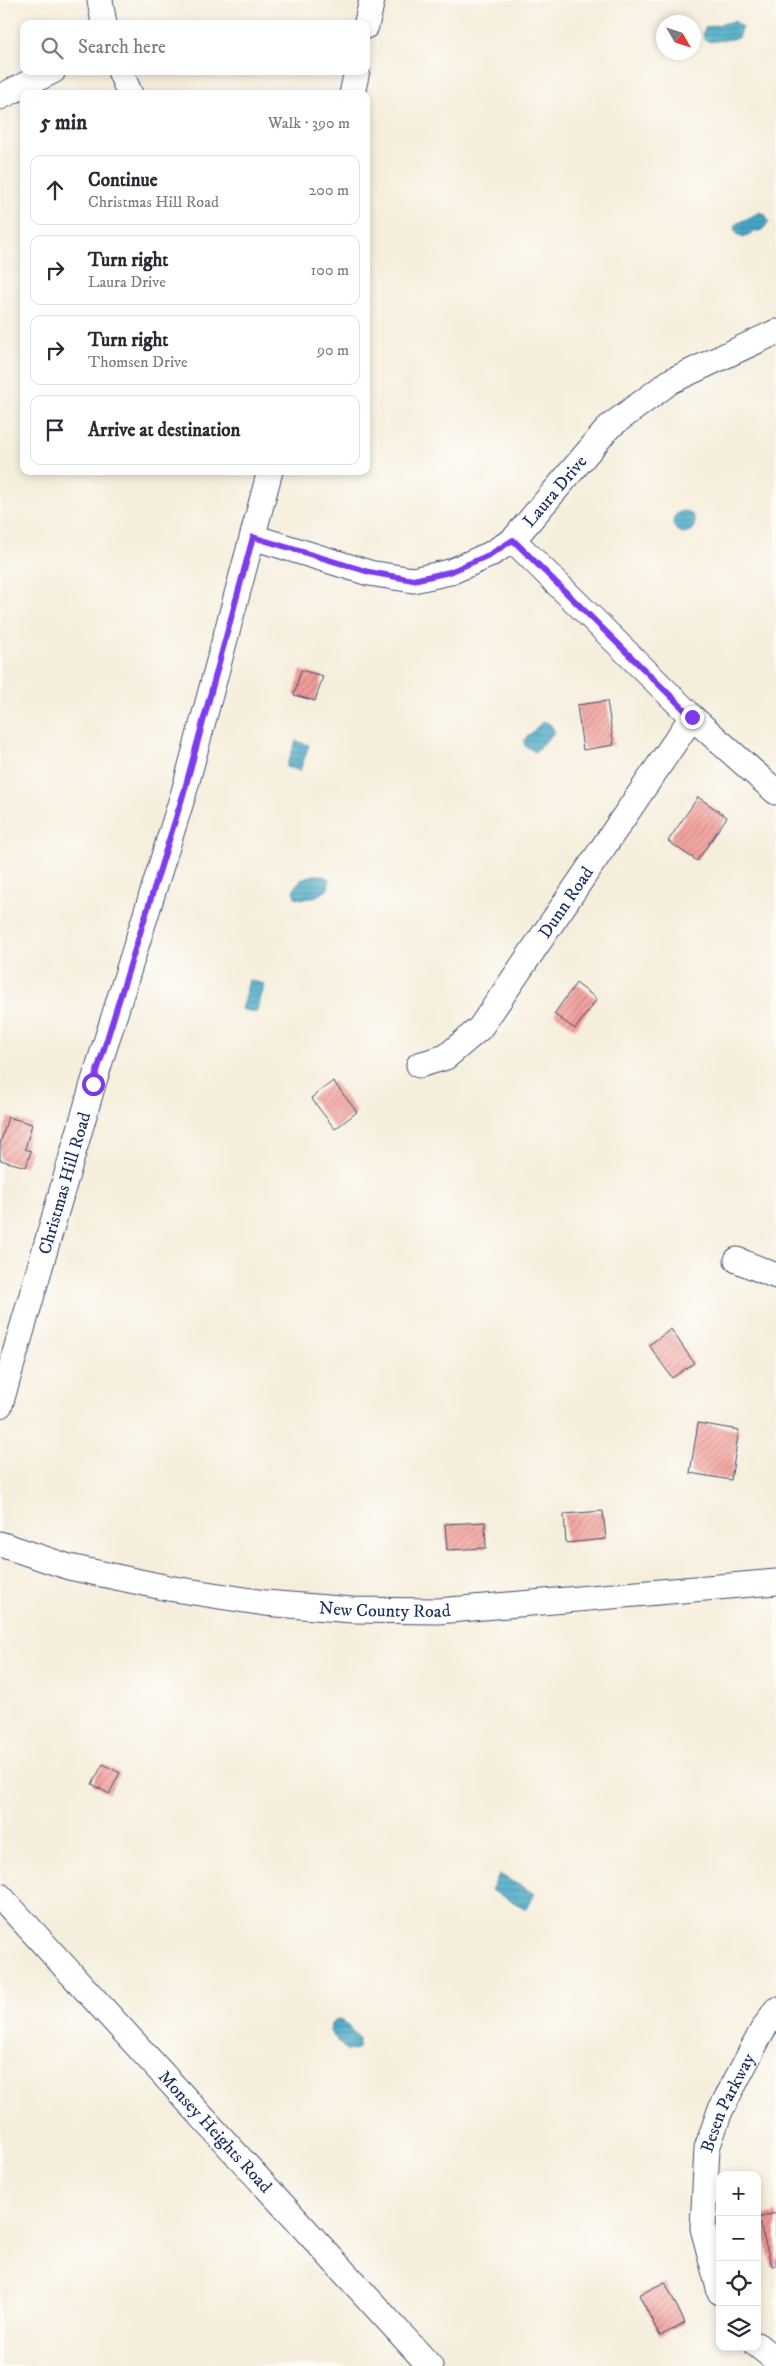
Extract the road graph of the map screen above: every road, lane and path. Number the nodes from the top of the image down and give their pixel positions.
1 (100, 0) edge
2 (372, 0) edge
3 (103, 20) edge
4 (367, 20) edge
5 (45, 75) edge
6 (122, 75) edge
7 (356, 75) edge
8 (128, 90) edge
9 (353, 90) edge
10 (0, 96) edge
11 (776, 332) edge
12 (268, 482) edge
13 (253, 537) junction
14 (513, 540) junction
15 (692, 717) junction
16 (776, 792) edge
17 (420, 1065) dead end
18 (737, 1260) dead end
19 (776, 1276) edge
20 (0, 1405) edge
21 (0, 1544) edge
22 (776, 1582) edge
23 (0, 1896) edge
24 (776, 2010) edge
25 (716, 2277) edge
26 (761, 2348) edge
27 (776, 2360) edge
28 (430, 2366) edge

1 - 3 street
2 - 4 street
5 - 10 street
6 - 8 street
7 - 9 street
11 - 14 street, Laura Drive
12 - 13 street, Christmas Hill Road
13 - 14 street, Laura Drive
13 - 20 street, Christmas Hill Road
14 - 15 street
15 - 16 street
15 - 17 street, Dunn Road
18 - 19 street
21 - 22 street, New County Road
23 - 28 street, Monsey Heights Road
24 - 25 street, Besen Parkway
26 - 27 street

